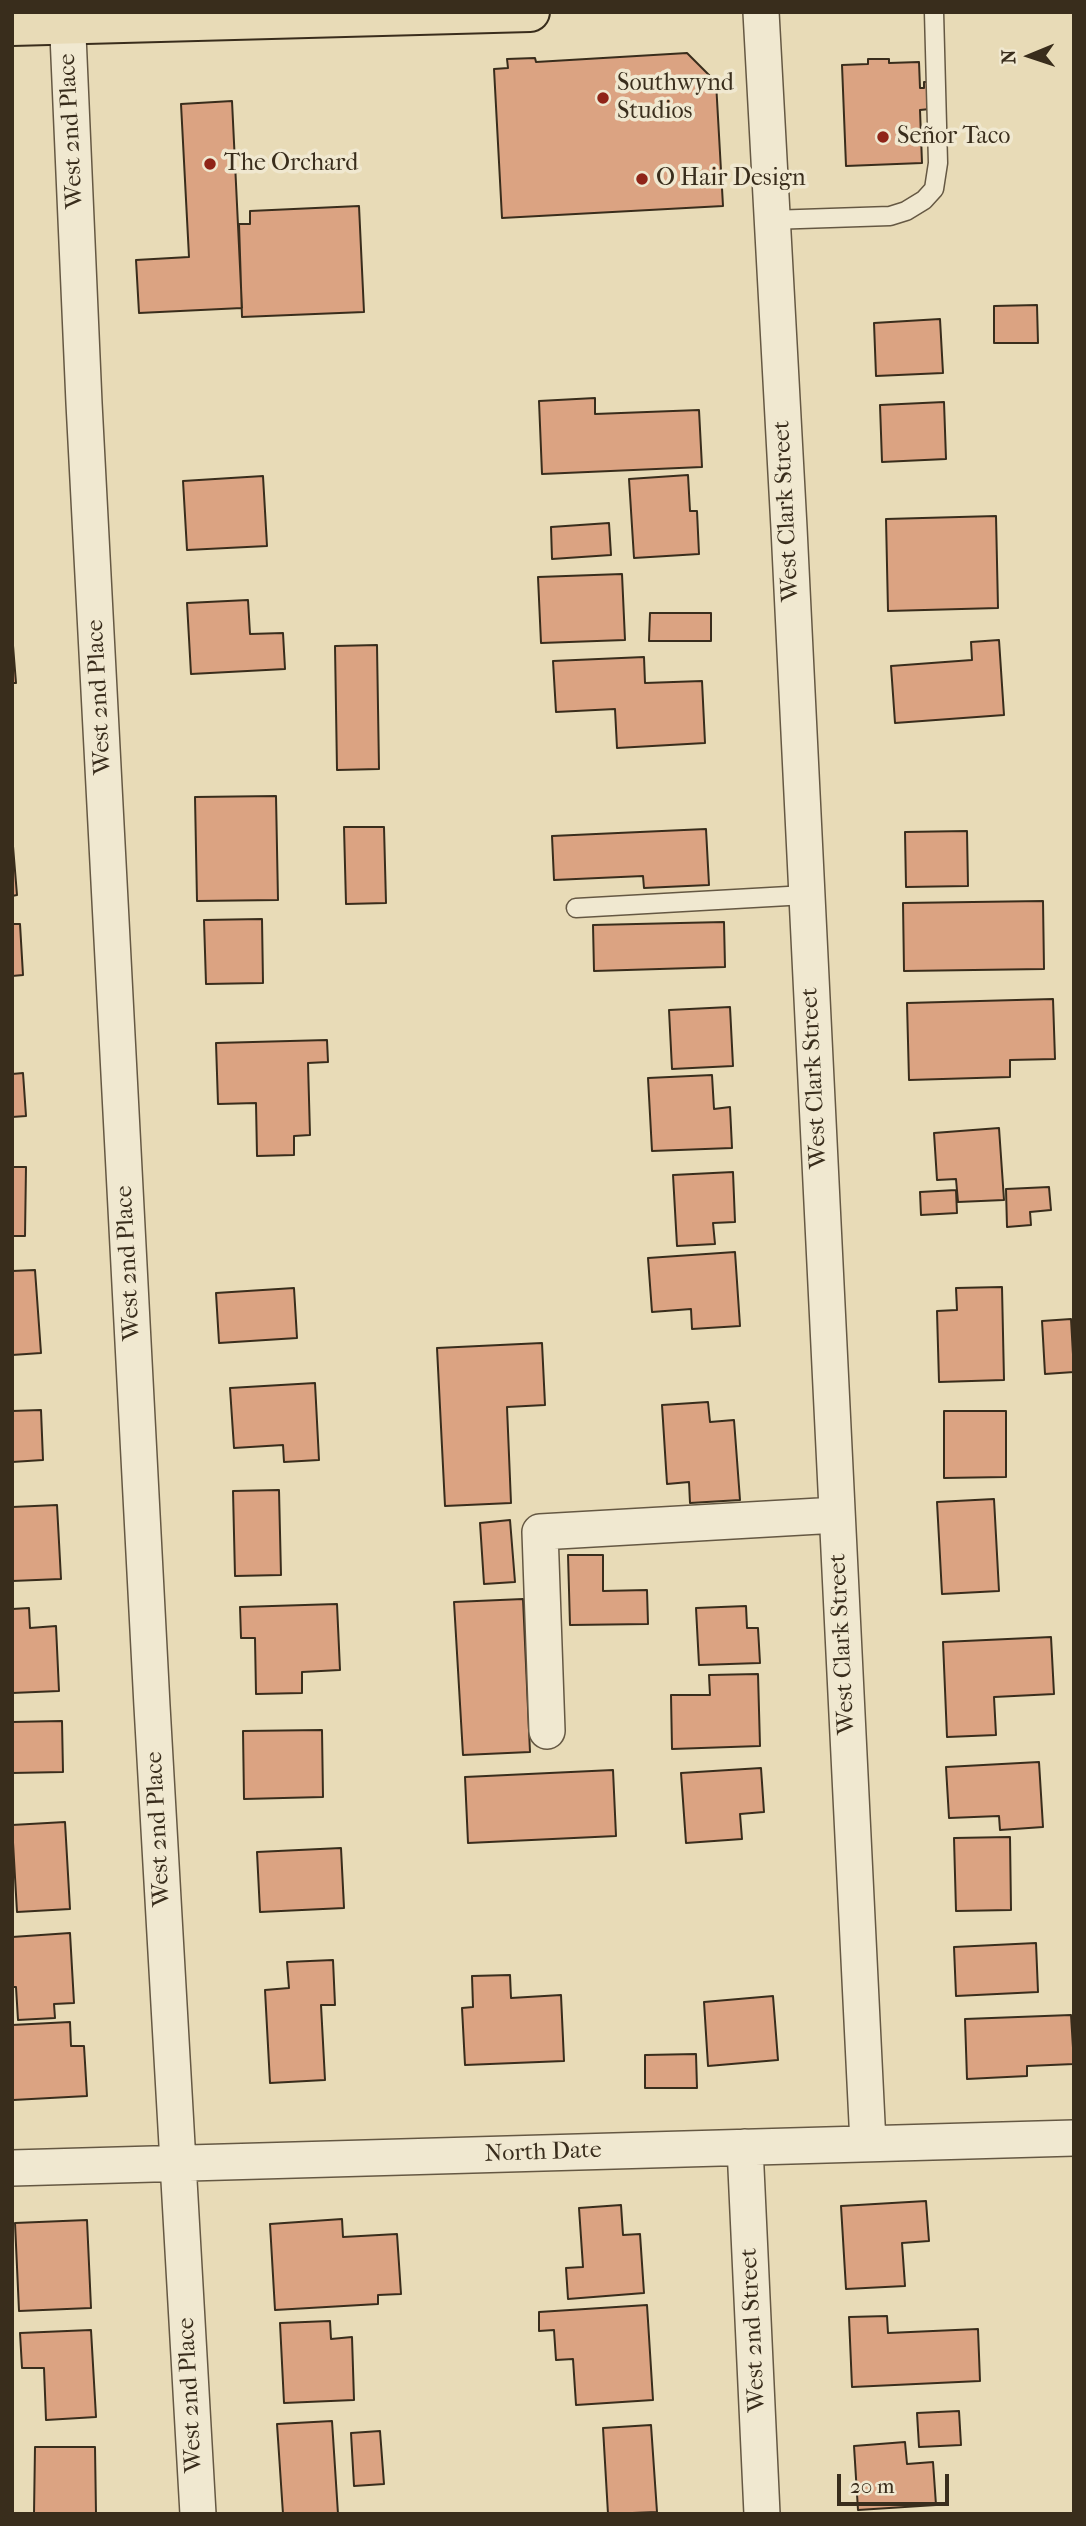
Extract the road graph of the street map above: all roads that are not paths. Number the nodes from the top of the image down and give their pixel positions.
1 (530, 12) edge
2 (761, 12) edge
3 (934, 12) edge
4 (460, 13) edge
5 (67, 18) edge
6 (12, 26) edge
7 (770, 220) junction
8 (806, 895) junction
9 (576, 908) dead end
10 (837, 1515) junction
11 (547, 1731) dead end
12 (1074, 2138) edge
13 (868, 2143) junction
14 (746, 2147) junction
15 (178, 2163) junction
16 (12, 2168) edge
17 (198, 2514) edge
18 (762, 2514) edge

1 - 4 main road
2 - 7 street, West Clark Street
3 - 7 lane
4 - 5 main road
5 - 6 main road
5 - 15 street, West 2nd Place
7 - 8 street, West Clark Street
8 - 9 lane
8 - 10 street, West Clark Street
10 - 11 street
10 - 13 street, West Clark Street
12 - 13 street, North Date
13 - 14 street, North Date
14 - 15 street, North Date
14 - 18 street, West 2nd Street
15 - 16 street, North Date
15 - 17 street, West 2nd Place

